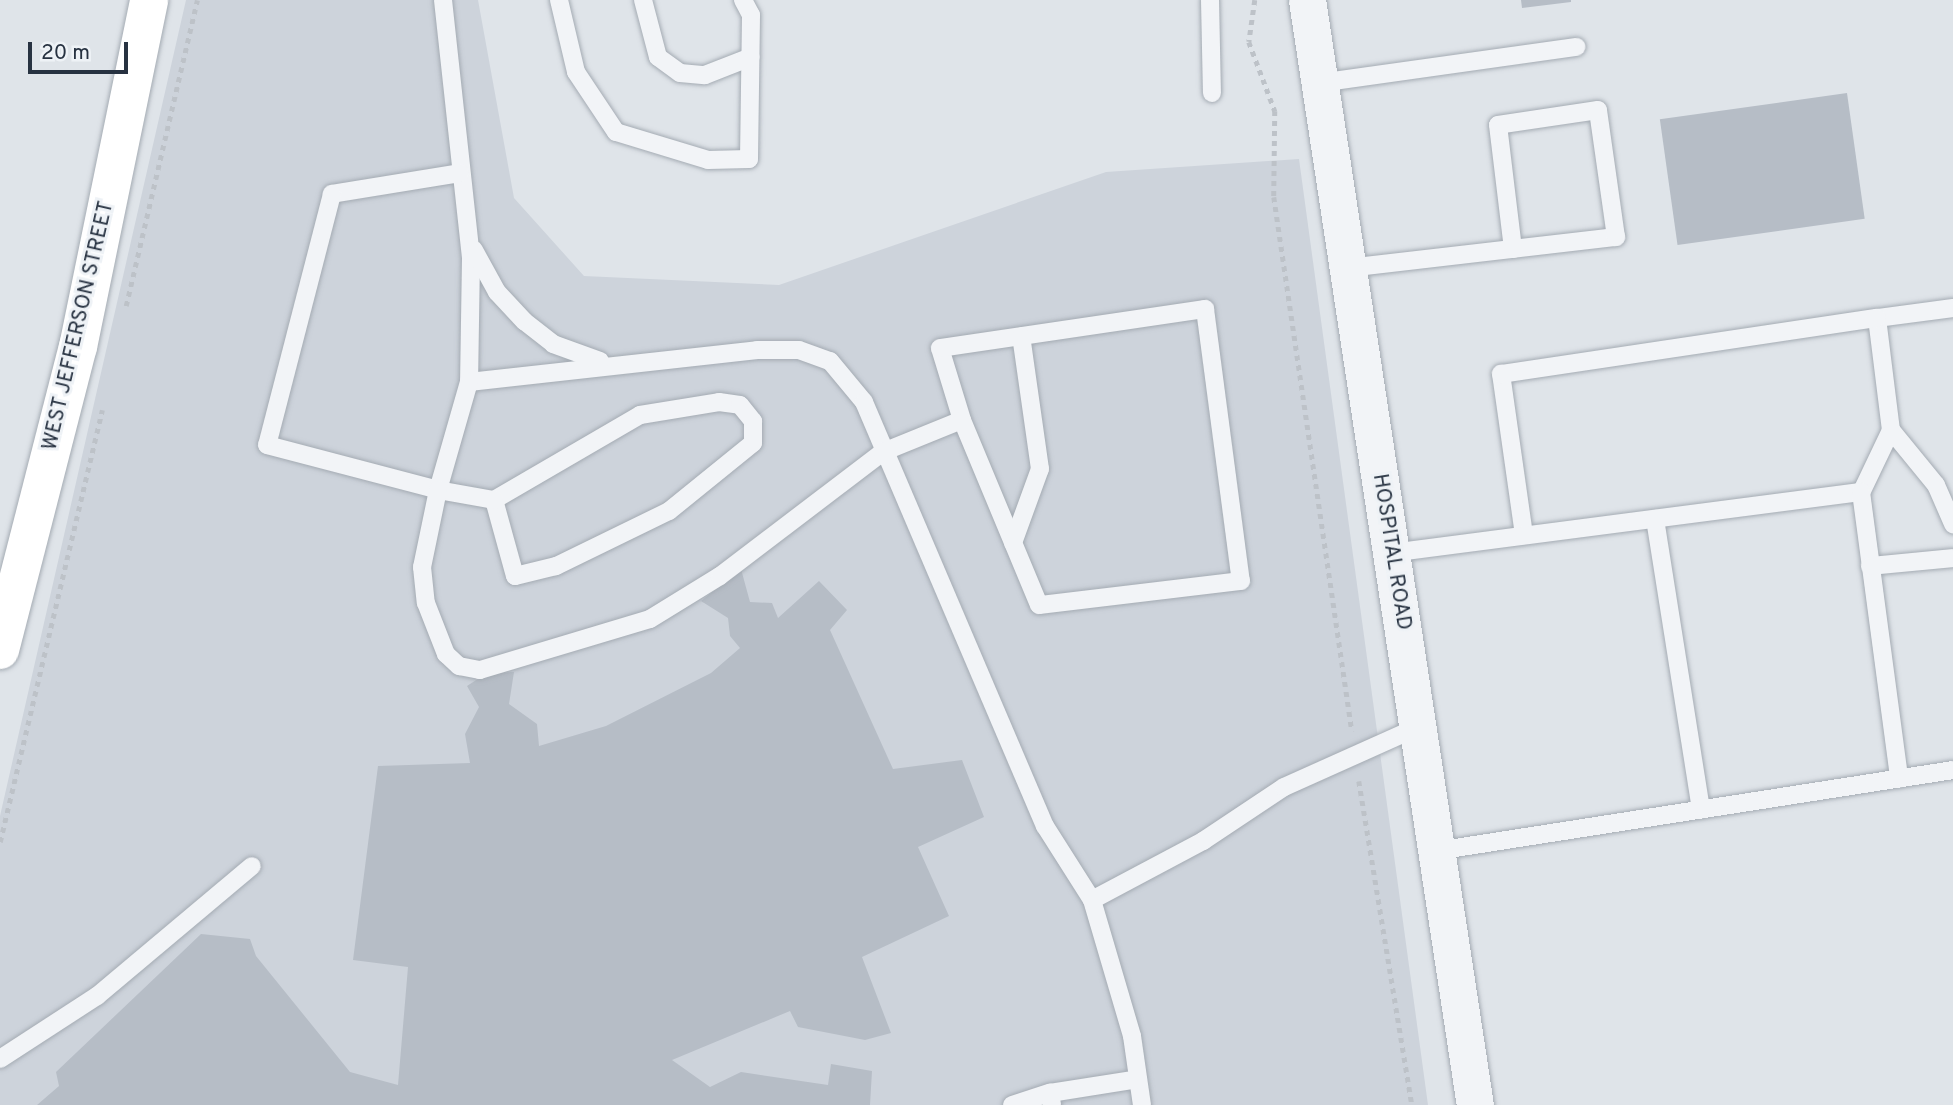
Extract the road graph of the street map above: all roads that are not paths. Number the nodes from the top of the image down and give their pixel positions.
1 (149, 0) edge
2 (443, 0) edge
3 (559, 0) edge
4 (643, 0) edge
5 (743, 0) edge
6 (1210, 0) edge
7 (1307, 0) edge
8 (1576, 47) dead end
9 (751, 57) junction
10 (1320, 83) junction
11 (1212, 93) dead end
12 (460, 173) junction
13 (468, 236) junction
14 (1513, 249) junction
15 (1348, 268) junction
16 (1953, 308) edge
17 (1877, 318) junction
18 (1021, 336) junction
19 (614, 363) junction
20 (469, 382) junction
21 (962, 420) junction
22 (1891, 430) junction
23 (883, 452) junction
24 (438, 490) junction
25 (1861, 493) junction
26 (494, 500) junction
27 (1655, 519) junction
28 (1953, 524) edge
29 (1524, 536) junction
30 (1013, 542) junction
31 (1391, 553) junction
32 (1953, 558) edge
33 (1870, 566) junction
34 (0, 650) edge
35 (1418, 727) junction
36 (1953, 770) edge
37 (1899, 779) junction
38 (1701, 809) junction
39 (1436, 851) junction
40 (252, 866) dead end
41 (1091, 900) junction
42 (0, 1059) edge
43 (1138, 1079) junction
44 (1051, 1099) edge
45 (1012, 1105) edge
46 (1142, 1105) edge
47 (1475, 1105) edge

1 - 34 main road, WEST JEFFERSON STREET
2 - 12 lane
3 - 9 lane
4 - 9 lane
5 - 9 lane
6 - 11 lane
7 - 10 street, HOSPITAL ROAD
8 - 10 lane
10 - 15 street, HOSPITAL ROAD
12 - 13 lane
12 - 24 lane
13 - 19 lane
13 - 20 lane
14 - 14 lane
14 - 15 lane
15 - 31 street, HOSPITAL ROAD
16 - 17 lane
17 - 22 lane
17 - 29 lane
18 - 21 lane
18 - 30 lane
18 - 30 lane
19 - 20 lane
19 - 23 lane
20 - 24 lane
21 - 23 lane
21 - 30 lane
22 - 25 lane
22 - 28 lane
23 - 24 lane
23 - 41 lane
24 - 26 lane
25 - 27 lane
25 - 33 lane
26 - 26 lane
27 - 29 lane
27 - 38 lane
29 - 31 lane
31 - 35 street, HOSPITAL ROAD
32 - 33 lane
33 - 37 lane
35 - 39 street, HOSPITAL ROAD
35 - 41 lane
36 - 37 lane
37 - 38 lane
38 - 39 lane
39 - 47 street, HOSPITAL ROAD
40 - 42 lane
41 - 43 lane
43 - 44 lane
43 - 46 lane
44 - 45 lane

